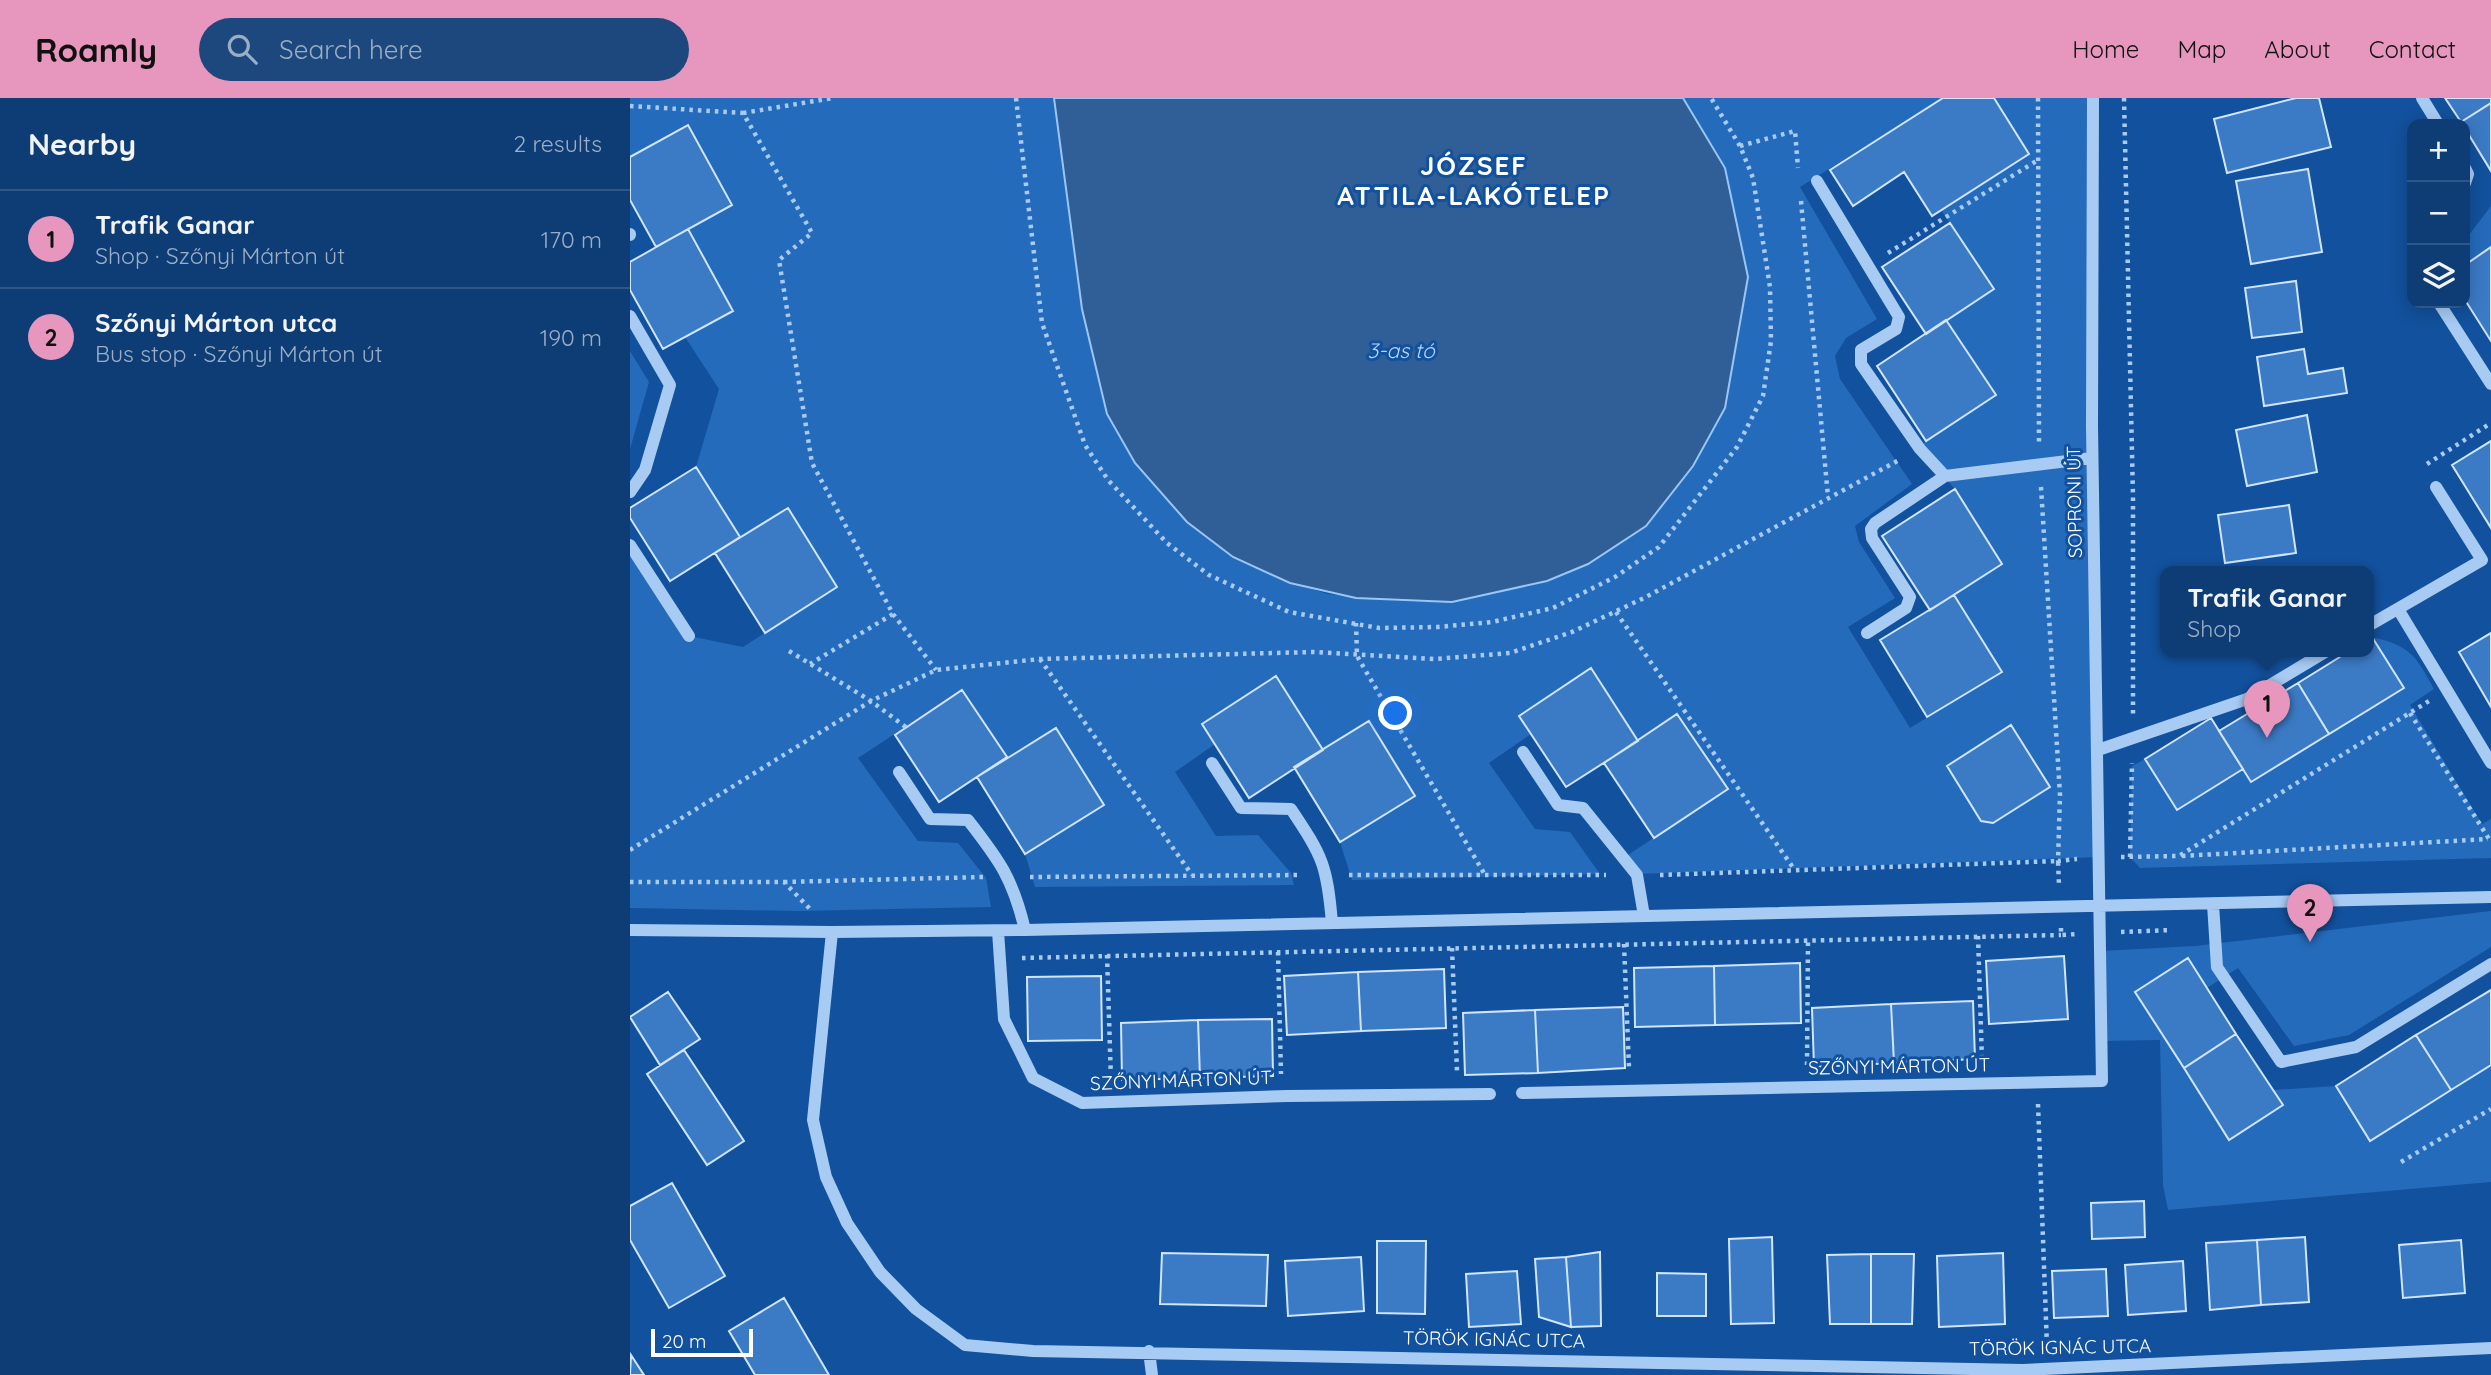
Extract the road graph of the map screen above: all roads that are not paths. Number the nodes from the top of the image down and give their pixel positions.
1 (2093, 98) edge
2 (2422, 98) edge
3 (2435, 119) edge
4 (1818, 181) dead end
5 (2442, 308) edge
6 (630, 316) edge
7 (2491, 384) edge
8 (2092, 458) junction
9 (1945, 476) junction
10 (2436, 487) road end
11 (630, 492) edge
12 (630, 545) edge
13 (2398, 609) junction
14 (2374, 623) edge
15 (1867, 633) dead end
16 (689, 636) dead end
17 (2317, 657) edge
18 (2098, 750) junction
19 (1523, 752) dead end
20 (1212, 763) dead end
21 (2491, 763) edge
22 (899, 772) dead end
23 (2491, 897) edge
24 (2213, 904) junction
25 (2101, 906) junction
26 (1644, 916) junction
27 (1332, 923) junction
28 (630, 929) edge
29 (1025, 930) junction
30 (998, 931) junction
31 (832, 932) junction
32 (2491, 964) edge
33 (1522, 1093) dead end
34 (1490, 1094) dead end
35 (2491, 1348) edge
36 (1149, 1352) junction
37 (1152, 1375) edge

1 - 8 street, SOPRONI ÚT
2 - 3 street
4 - 9 street
5 - 7 street
6 - 11 street
8 - 9 street
8 - 18 street, SOPRONI ÚT
9 - 15 street
10 - 13 street
12 - 16 street
13 - 14 street
13 - 21 street
17 - 18 street
18 - 25 street, SOPRONI ÚT
19 - 26 street
20 - 27 street
22 - 29 street
23 - 24 street
24 - 25 street
24 - 32 street
25 - 26 street
25 - 33 street, SZŐNYI MÁRTON ÚT
26 - 27 street
27 - 29 street
28 - 31 street
29 - 30 street
30 - 31 street
30 - 34 street, SZŐNYI MÁRTON ÚT
31 - 36 street, TÖRÖK IGNÁC UTCA
35 - 36 street, TÖRÖK IGNÁC UTCA
36 - 37 street

